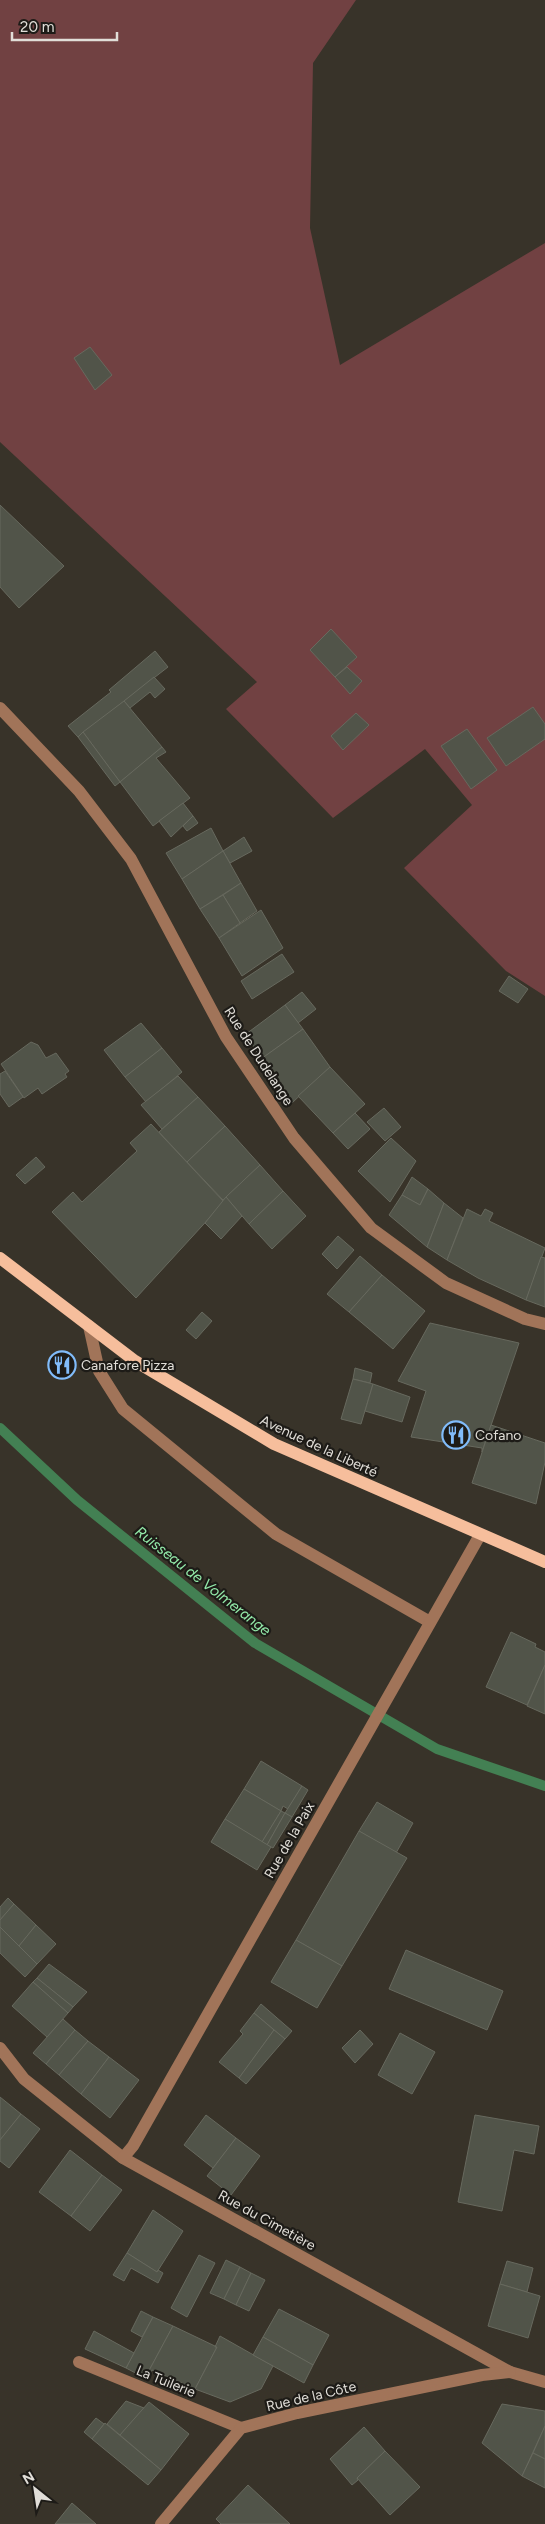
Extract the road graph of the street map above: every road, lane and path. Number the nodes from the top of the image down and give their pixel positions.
1 (0, 708) edge
2 (0, 1258) edge
3 (545, 1324) edge
4 (89, 1326) junction
5 (480, 1535) junction
6 (545, 1562) edge
7 (430, 1622) junction
8 (0, 2048) edge
9 (123, 2158) junction
10 (79, 2362) dead end
11 (510, 2372) junction
12 (545, 2382) edge
13 (241, 2428) junction
14 (161, 2524) edge

1 - 3 street, Rue de Dudelange
2 - 4 main road, Avenue de la Liberté
4 - 5 main road, Avenue de la Liberté
4 - 7 street
5 - 6 main road, Avenue de la Liberté
5 - 7 street, Rue de la Paix
7 - 9 street, Rue de la Paix
8 - 9 street, Rue du Cimetière
9 - 11 street, Rue du Cimetière
10 - 13 street, La Tuilerie
11 - 12 street, Rue du Cimetière
11 - 13 street, Rue de la Côte
13 - 14 street

